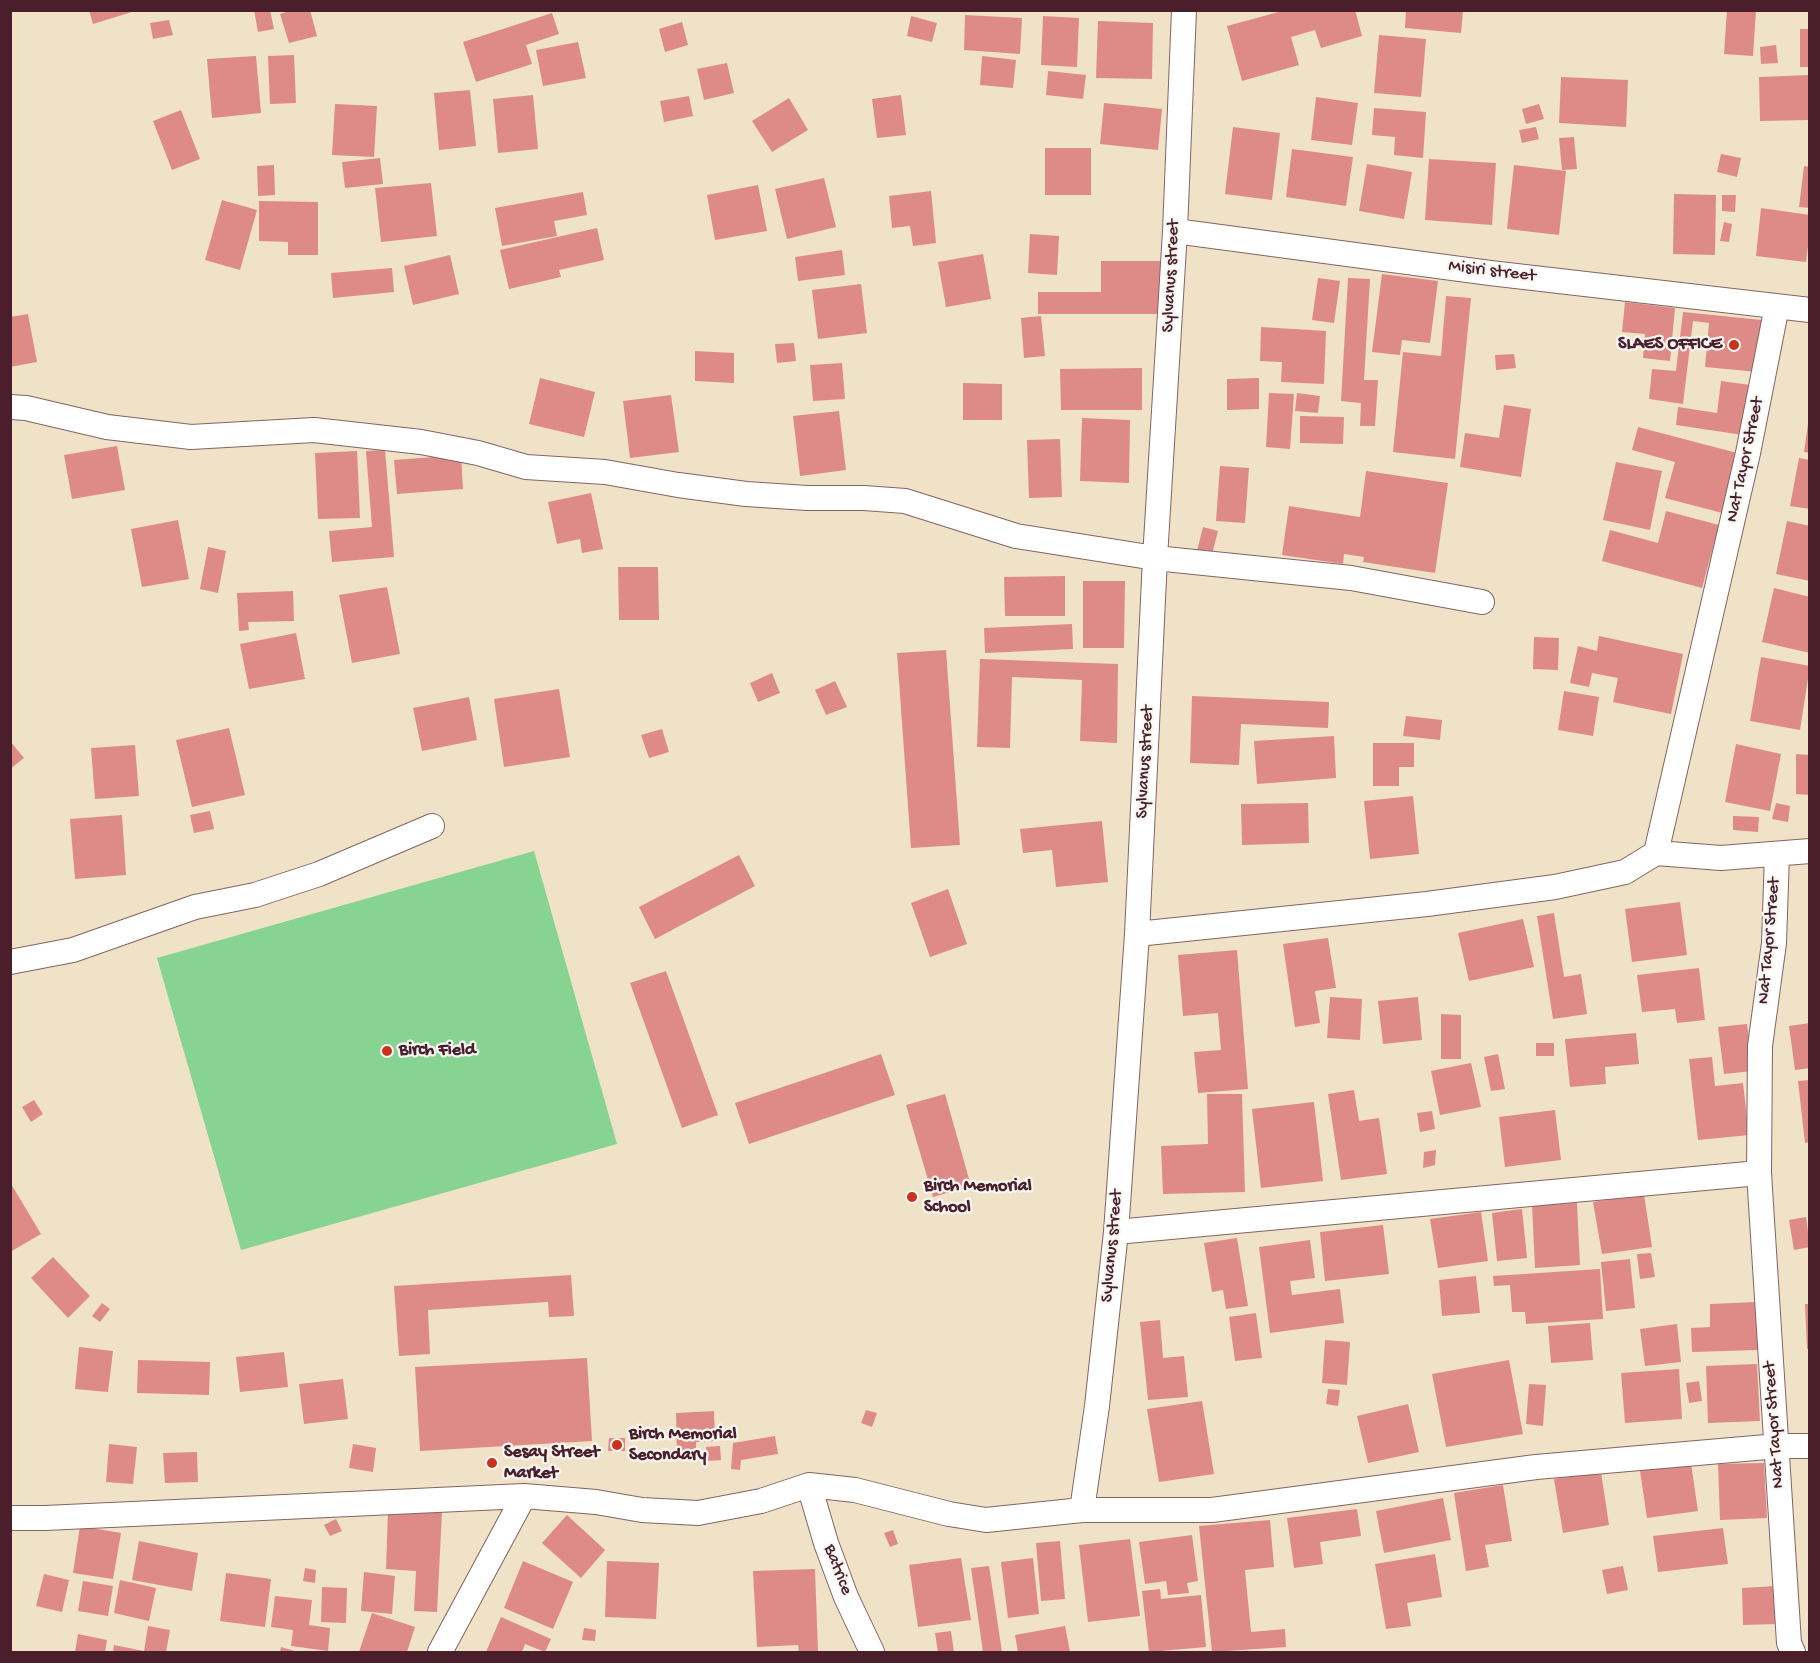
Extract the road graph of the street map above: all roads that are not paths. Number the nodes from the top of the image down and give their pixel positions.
1 (1184, 10) edge
2 (1175, 231) junction
3 (1777, 306) junction
4 (1809, 310) edge
5 (10, 408) edge
6 (1155, 558) junction
7 (1482, 602) dead end
8 (432, 826) dead end
9 (1809, 851) edge
10 (1656, 853) junction
11 (1777, 854) junction
12 (1137, 934) junction
13 (10, 962) edge
14 (1759, 1173) junction
15 (1116, 1232) junction
16 (1778, 1446) junction
17 (1809, 1446) edge
18 (809, 1485) junction
19 (524, 1496) junction
20 (1082, 1510) junction
21 (10, 1518) edge
22 (440, 1653) edge
23 (872, 1653) edge
24 (1793, 1653) edge

1 - 2 street, Sylvanus street
2 - 3 street, Misiri street
2 - 6 street, Sylvanus street
3 - 4 street, Misiri street
3 - 10 street, Nat Tayor Street
5 - 6 street
6 - 7 street
6 - 12 street, Sylvanus street
8 - 13 street
9 - 11 street
10 - 11 street, Nat Tayor Street
10 - 12 street
11 - 14 street, Nat Tayor Street
12 - 15 street, Sylvanus street
14 - 15 street
14 - 16 street, Nat Tayor Street
15 - 20 street, Sylvanus street
16 - 17 street
16 - 20 street
16 - 24 street, Nat Tayor Street
18 - 19 street
18 - 20 street
18 - 23 street, Batrice
19 - 21 street
19 - 22 street

